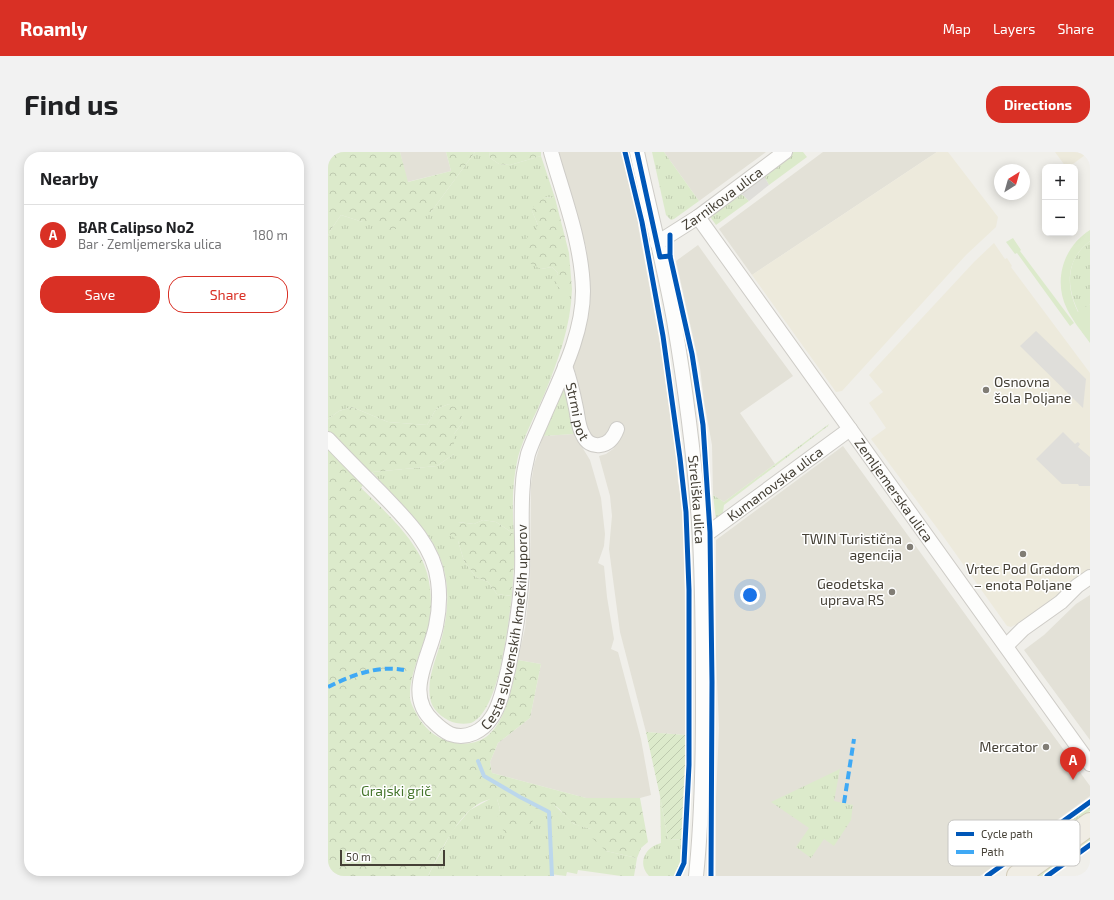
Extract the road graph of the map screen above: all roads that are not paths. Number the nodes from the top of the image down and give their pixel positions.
1 (551, 152) edge
2 (637, 152) edge
3 (785, 152) edge
4 (698, 217) junction
5 (657, 243) junction
6 (565, 366) junction
7 (850, 428) junction
8 (617, 429) dead end
9 (328, 439) edge
10 (700, 539) junction
11 (1090, 577) edge
12 (1006, 646) junction
13 (1090, 764) edge
14 (1090, 824) edge
15 (1080, 831) edge
16 (1032, 866) edge
17 (696, 876) edge
18 (1018, 876) edge

1 - 6 street, Cesta slovenskih kmečkih uporov
2 - 5 street, Streliška ulica
3 - 4 street, Zarnikova ulica
4 - 5 street, Zarnikova ulica
4 - 7 street, Zemljemerska ulica
5 - 10 street, Streliška ulica
6 - 8 street, Strmi pot
6 - 9 street, Cesta slovenskih kmečkih uporov
7 - 10 street, Kumanovska ulica
7 - 12 street, Zemljemerska ulica
10 - 17 street, Streliška ulica
11 - 12 street
12 - 13 street, Zemljemerska ulica
14 - 15 main road
16 - 18 main road

